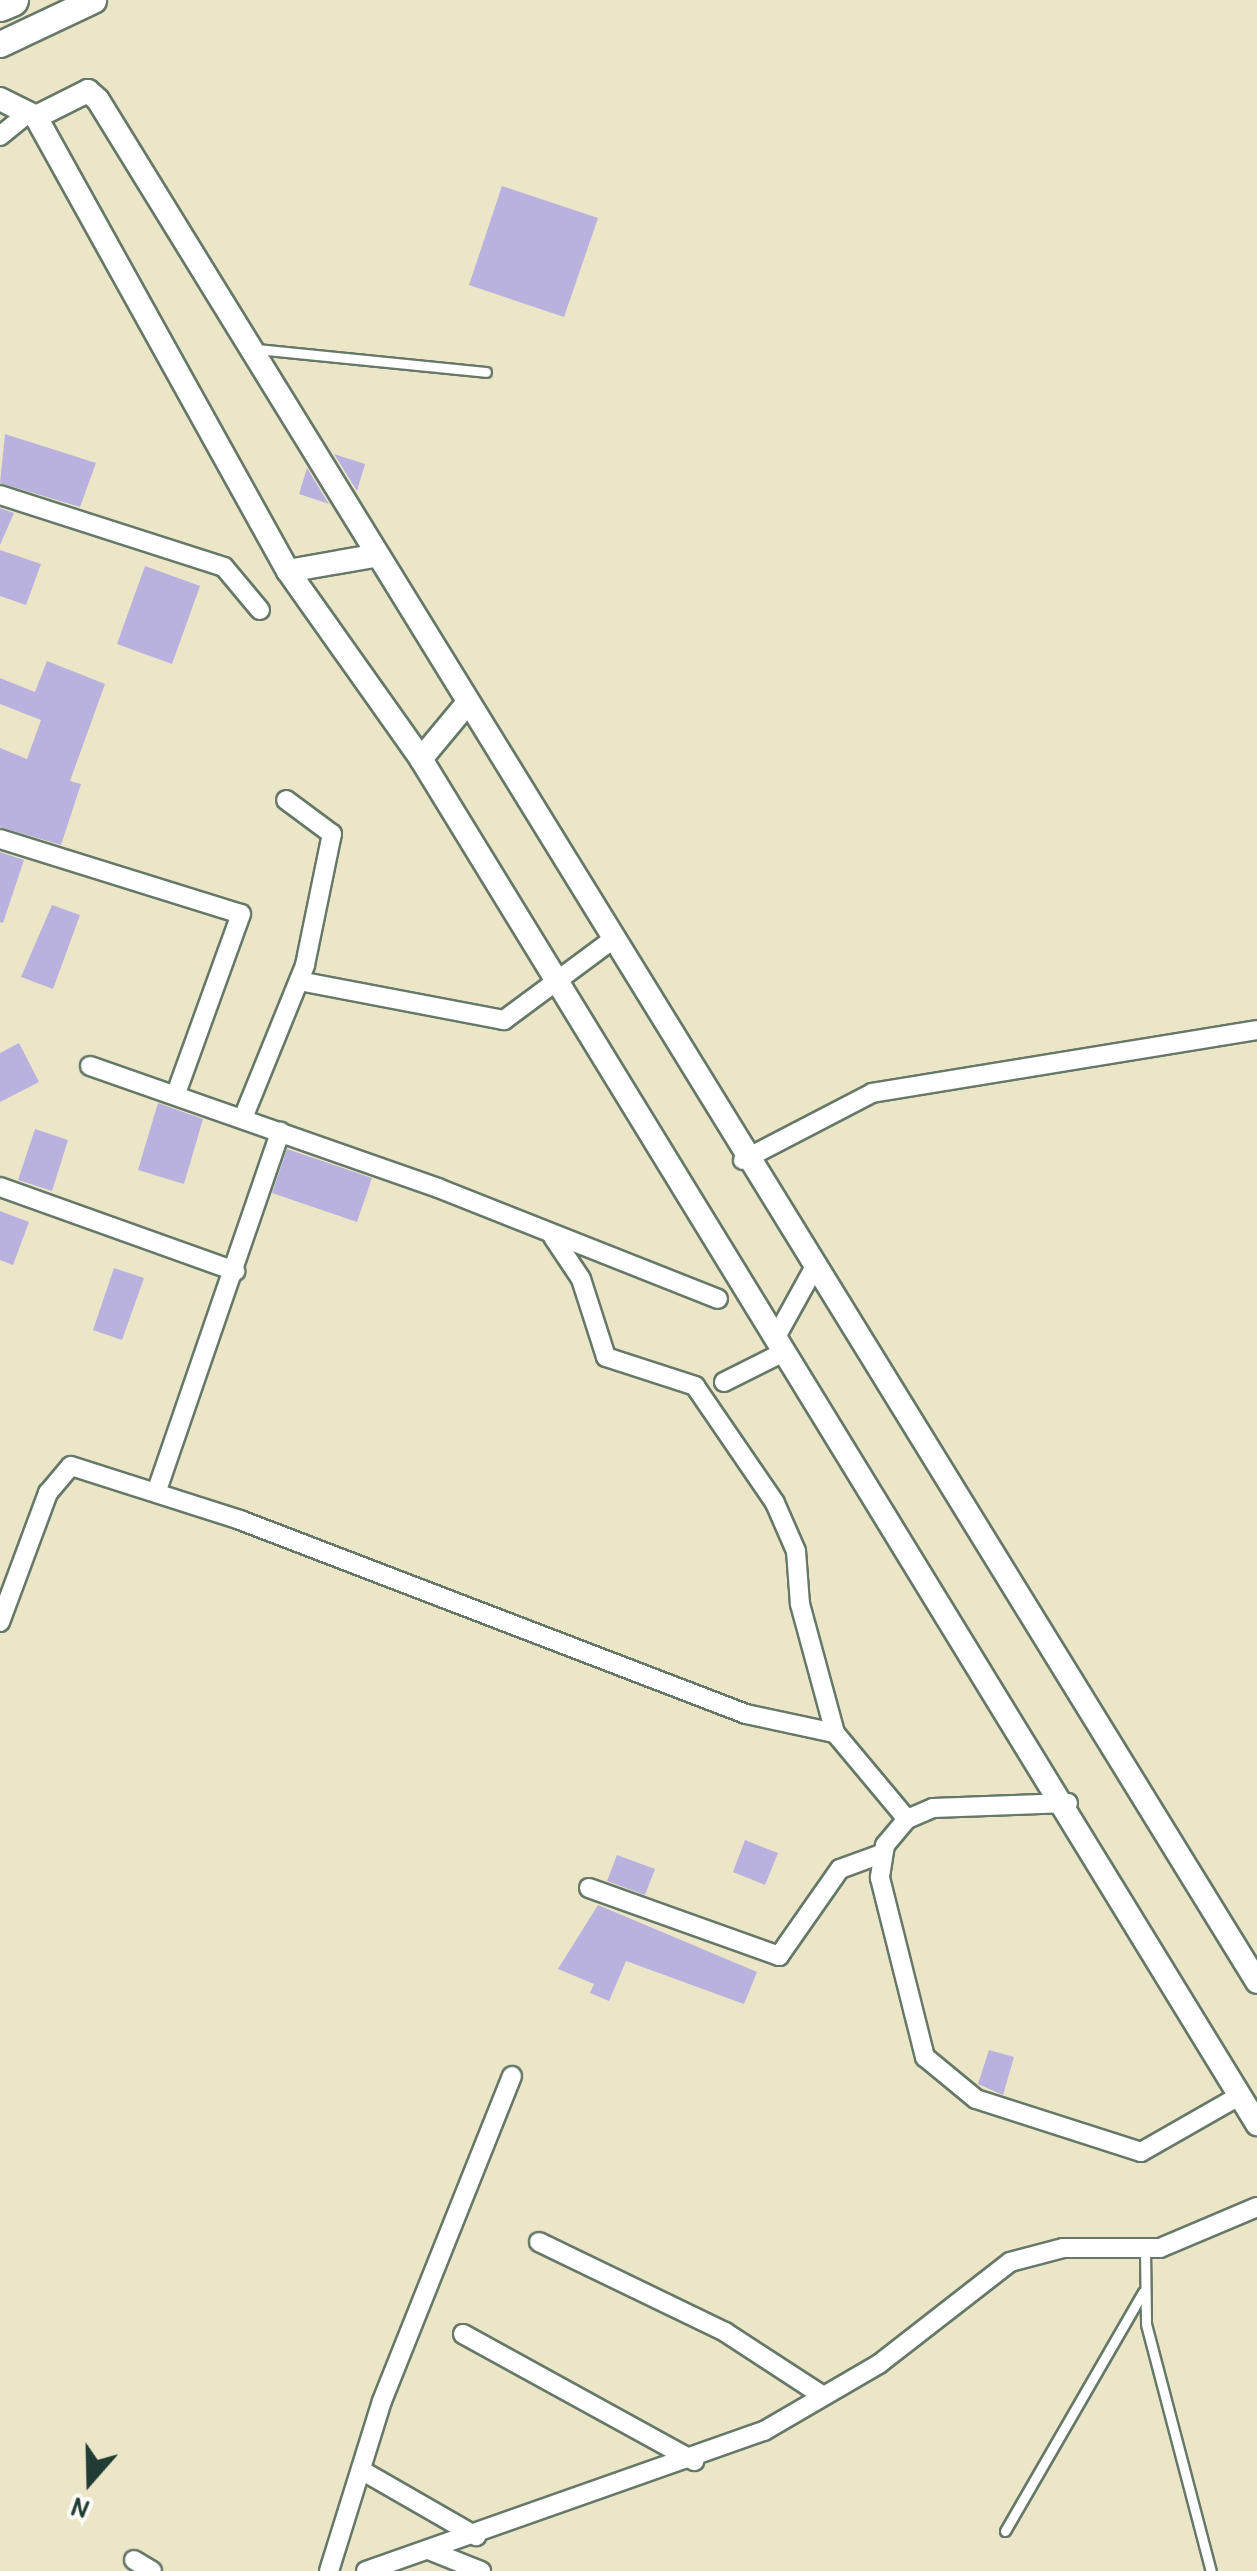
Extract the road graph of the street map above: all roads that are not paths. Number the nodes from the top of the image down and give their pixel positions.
1 (12, 0) edge
2 (93, 0) edge
3 (0, 6) edge
4 (0, 44) edge
5 (0, 99) edge
6 (32, 115) junction
7 (0, 136) edge
8 (249, 348) junction
9 (486, 372) dead end
10 (0, 495) edge
11 (374, 556) junction
12 (288, 571) junction
13 (260, 610) dead end
14 (464, 706) junction
15 (422, 759) junction
16 (286, 800) dead end
17 (0, 839) edge
18 (612, 940) junction
19 (556, 976) junction
20 (299, 980) junction
21 (1257, 1030) edge
22 (90, 1066) dead end
23 (176, 1094) junction
24 (243, 1118) junction
25 (280, 1132) junction
26 (744, 1160) junction
27 (0, 1187) edge
28 (553, 1237) junction
29 (813, 1270) junction
30 (235, 1271) junction
31 (718, 1299) dead end
32 (780, 1345) junction
33 (724, 1382) junction
34 (695, 1386) junction
35 (712, 1410) junction
36 (157, 1490) junction
37 (0, 1622) edge
38 (835, 1733) junction
39 (1068, 1803) junction
40 (906, 1819) junction
41 (880, 1854) junction
42 (589, 1888) dead end
43 (1257, 1982) edge
44 (512, 2076) dead end
45 (1242, 2095) junction
46 (1257, 2124) edge
47 (1257, 2207) edge
48 (539, 2242) dead end
49 (1145, 2250) junction
50 (1144, 2290) junction
51 (463, 2334) dead end
52 (823, 2396) junction
53 (694, 2461) junction
54 (361, 2470) junction
55 (1005, 2532) dead end
56 (476, 2536) junction
57 (430, 2550) junction
58 (134, 2560) dead end
59 (152, 2571) edge
60 (328, 2571) edge
61 (366, 2571) edge
62 (481, 2571) edge
63 (1211, 2571) edge

1 - 3 highway
2 - 4 main road
5 - 6 street
6 - 7 street
6 - 8 street
6 - 12 street
8 - 9 lane
8 - 11 street
10 - 13 street
11 - 12 street
11 - 14 street
12 - 15 street
14 - 15 street
14 - 18 street
15 - 19 street
16 - 20 street
17 - 23 street
18 - 19 street
18 - 26 street
19 - 20 street
19 - 32 street
20 - 24 street
21 - 26 street
22 - 23 street
23 - 24 street
24 - 25 street
25 - 28 street
25 - 30 street
26 - 29 street
27 - 30 street
28 - 31 street
28 - 34 street
29 - 32 street
29 - 43 street
30 - 36 street
32 - 33 street
32 - 39 street
33 - 34 street
33 - 35 street
34 - 35 street
35 - 38 street
36 - 37 street
36 - 38 street
38 - 40 street
39 - 40 street
39 - 45 street
40 - 41 street
41 - 42 street
41 - 45 street
44 - 54 street
45 - 46 street
47 - 49 street
48 - 52 street
49 - 50 lane
49 - 52 street
50 - 55 lane
50 - 63 lane
51 - 53 street
52 - 53 street
53 - 56 street
54 - 56 street
54 - 60 street
56 - 57 street
57 - 61 street
57 - 62 street
58 - 59 street

